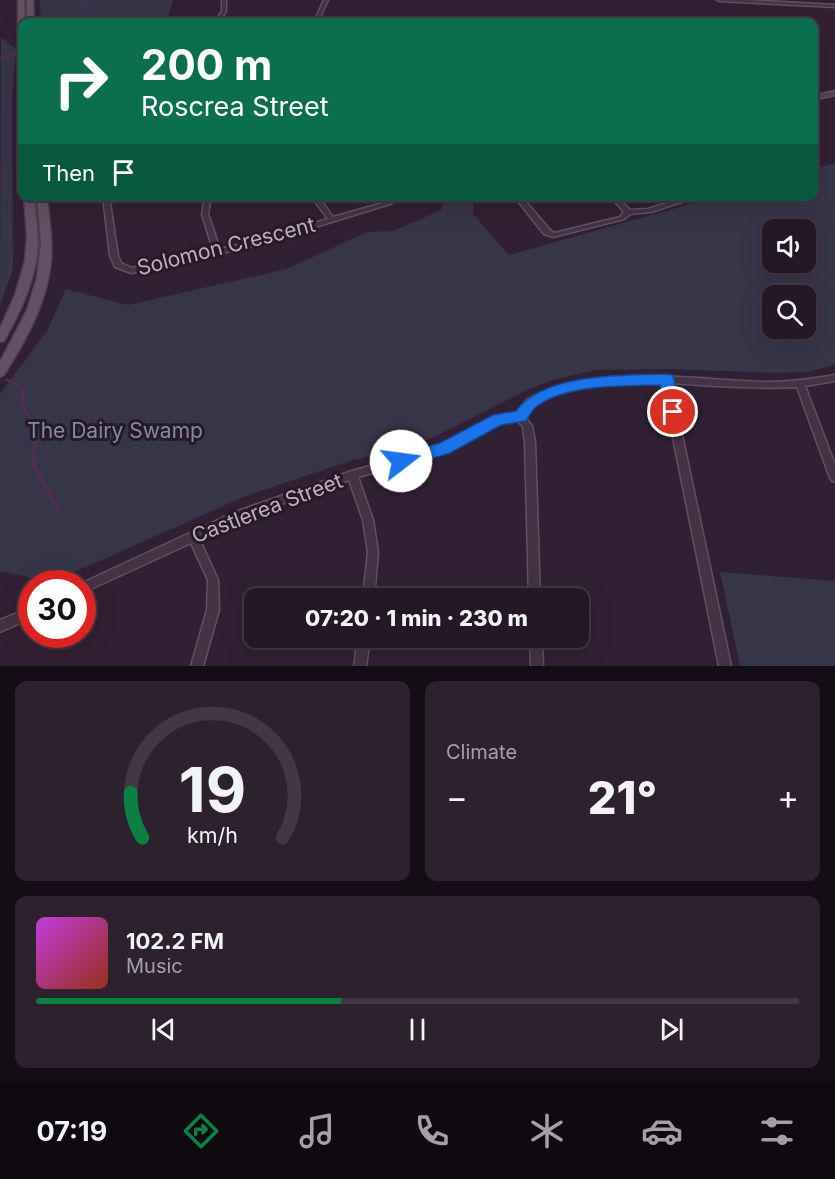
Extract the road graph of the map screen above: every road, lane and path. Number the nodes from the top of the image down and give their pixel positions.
1 (21, 0) edge
2 (30, 0) edge
3 (224, 0) edge
4 (326, 0) edge
5 (719, 0) edge
6 (835, 6) edge
7 (21, 18) edge
8 (31, 18) edge
9 (220, 18) edge
10 (318, 18) edge
11 (835, 93) edge
12 (818, 97) edge
13 (29, 201) edge
14 (42, 201) edge
15 (107, 201) edge
16 (207, 201) edge
17 (318, 201) edge
18 (391, 201) edge
19 (521, 201) edge
20 (617, 201) edge
21 (681, 201) edge
22 (628, 212) junction
23 (332, 220) junction
24 (217, 252) junction
25 (0, 338) edge
26 (0, 372) edge
27 (835, 378) edge
28 (666, 379) junction
29 (800, 384) junction
30 (520, 417) junction
31 (352, 475) junction
32 (835, 478) edge
33 (193, 536) junction
34 (96, 581) edge
35 (370, 588) edge
36 (534, 588) edge
37 (18, 618) edge
38 (0, 626) edge
39 (363, 648) edge
40 (536, 648) edge
41 (197, 666) edge
42 (360, 666) edge
43 (537, 666) edge
44 (725, 666) edge

1 - 7 main road
2 - 8 main road
3 - 9 street
4 - 10 street
5 - 6 street
11 - 12 street
13 - 25 main road
14 - 26 main road
15 - 24 street, Solomon Crescent
16 - 24 street
17 - 23 street
18 - 23 street, Solomon Crescent
19 - 22 street
20 - 22 street
21 - 22 street
23 - 24 street, Solomon Crescent
27 - 29 street
28 - 29 street
28 - 30 street
28 - 44 street
29 - 32 street
30 - 31 street, Castlerea Street
30 - 36 street
31 - 33 street, Castlerea Street
31 - 35 street
33 - 34 street, Castlerea Street
33 - 41 street
37 - 38 street
39 - 42 street
40 - 43 street

